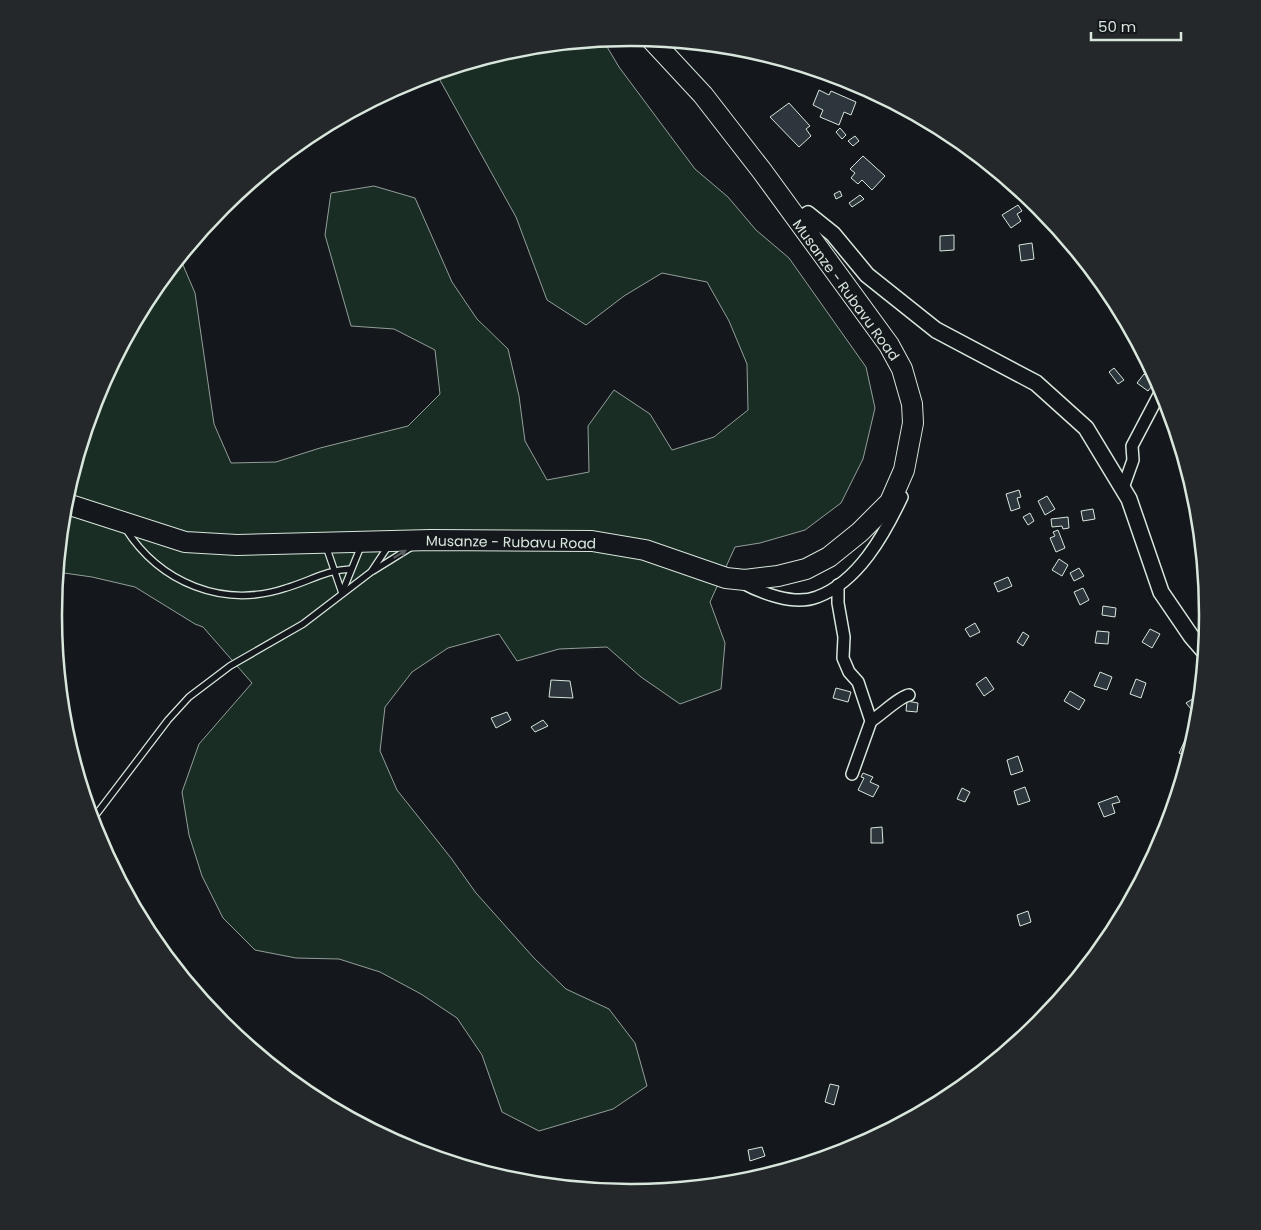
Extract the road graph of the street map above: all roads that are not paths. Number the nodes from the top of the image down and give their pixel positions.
1 (657, 47) edge
2 (797, 221) junction
3 (1157, 399) edge
4 (913, 423) junction
5 (1123, 488) junction
6 (73, 506) edge
7 (121, 522) junction
8 (431, 540) junction
9 (392, 541) junction
10 (363, 542) junction
11 (325, 543) junction
12 (352, 569) junction
13 (334, 570) junction
14 (371, 572) junction
15 (735, 579) junction
16 (838, 584) junction
17 (342, 593) junction
18 (1198, 644) edge
19 (909, 694) dead end
20 (871, 721) junction
21 (852, 774) dead end
22 (97, 813) edge

1 - 2 highway, Musanze - Rubavu Road
2 - 4 highway, Musanze - Rubavu Road
2 - 5 main road
3 - 5 street
4 - 15 highway, Musanze - Rubavu Road
4 - 16 street
5 - 18 main road
6 - 7 highway, Musanze - Rubavu Road
7 - 11 highway, Musanze - Rubavu Road
7 - 13 lane
8 - 9 highway, Musanze - Rubavu Road
14 -> 8 lane
8 - 15 highway, Musanze - Rubavu Road
9 - 10 highway, Musanze - Rubavu Road
9 - 14 lane
10 - 11 highway, Musanze - Rubavu Road
10 - 12 lane
11 - 13 lane
12 - 13 lane
12 - 17 lane
13 - 17 lane
14 - 17 lane
15 - 16 street
16 - 20 street
17 - 22 lane
19 - 20 street
20 - 21 street

